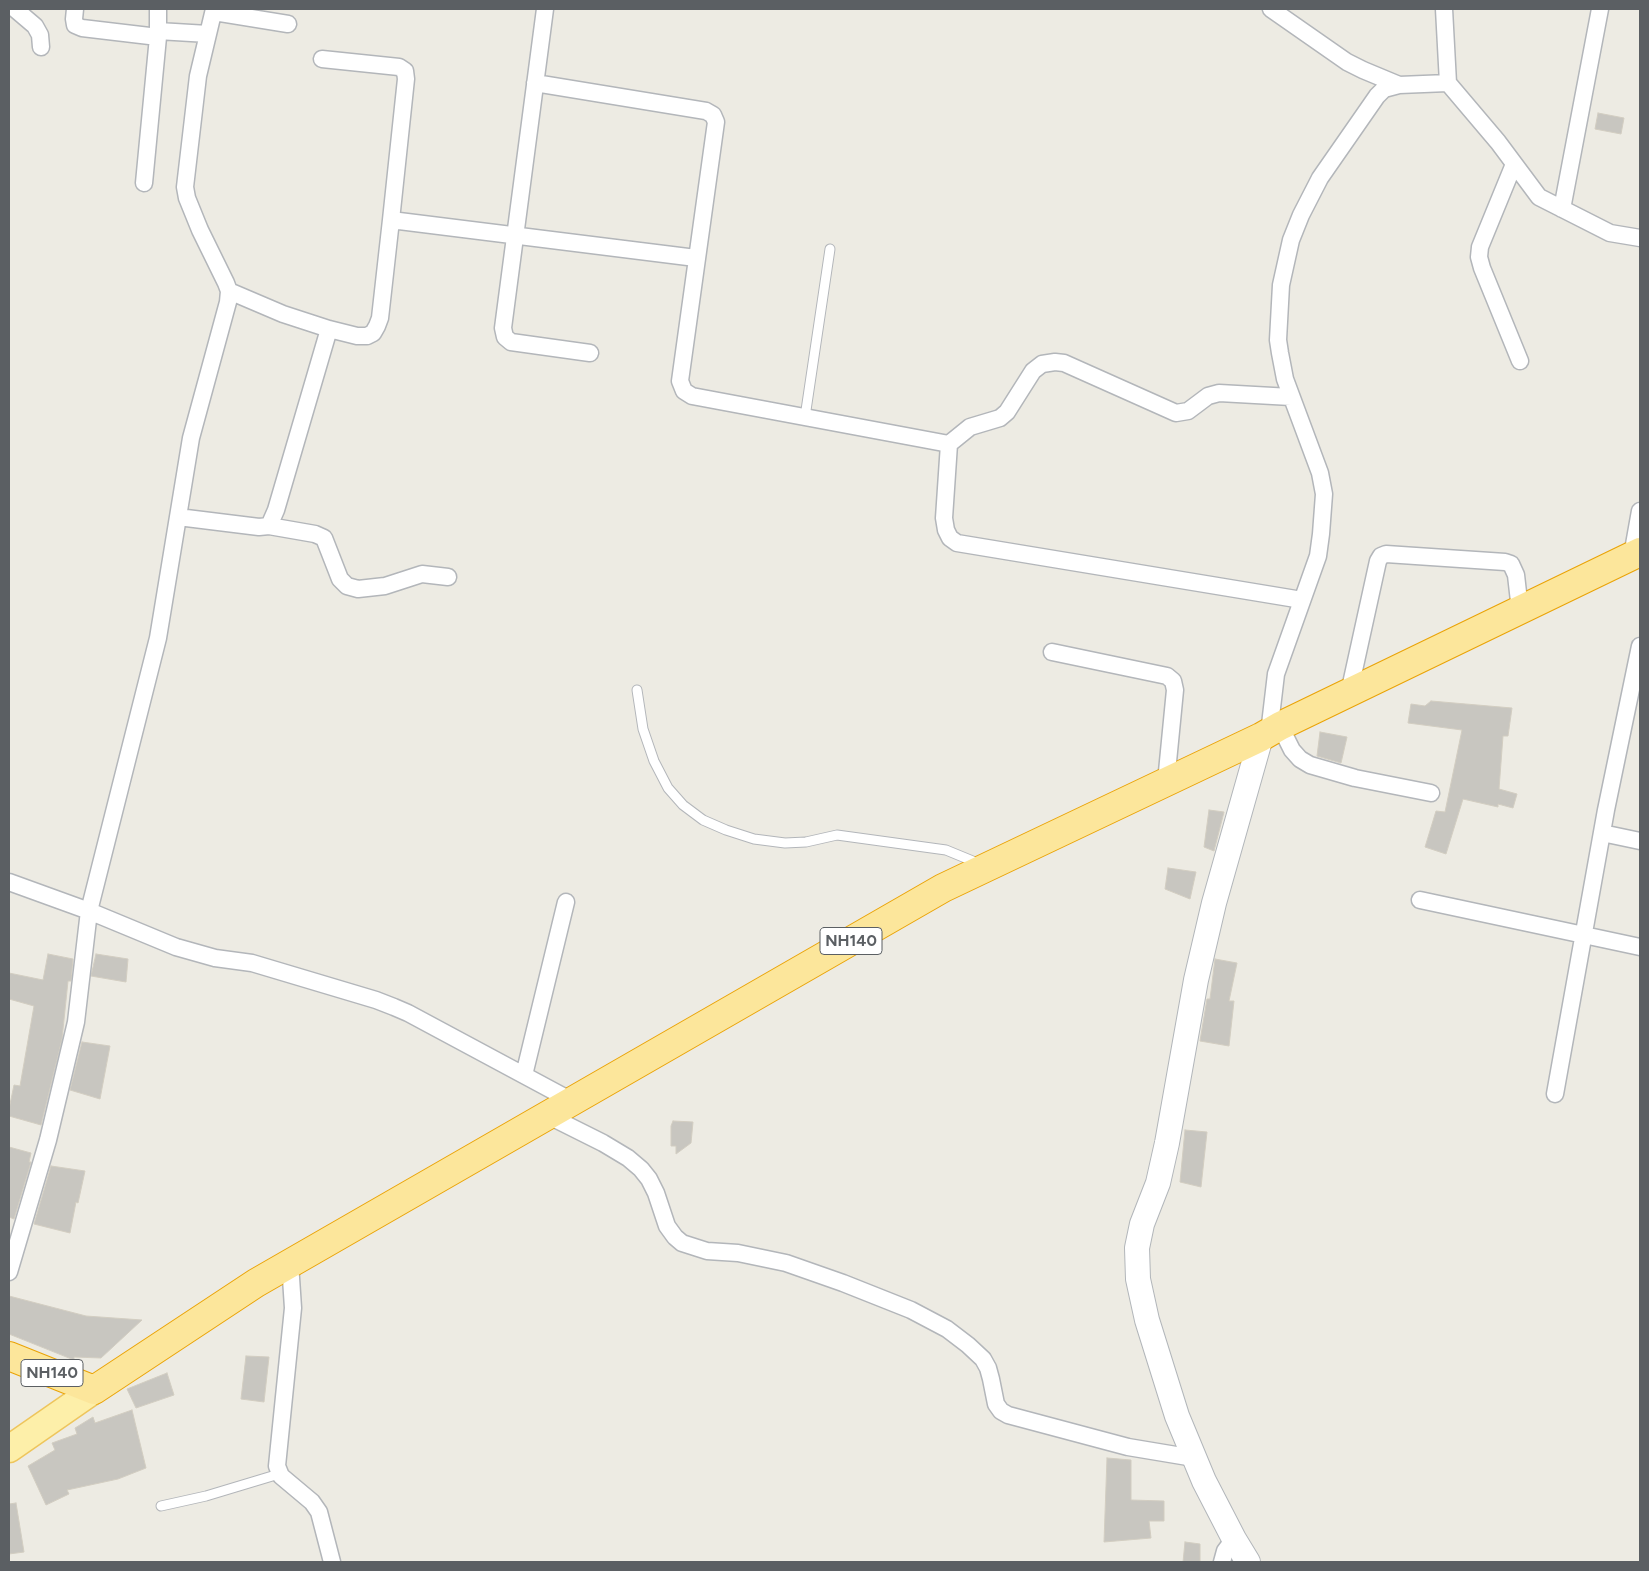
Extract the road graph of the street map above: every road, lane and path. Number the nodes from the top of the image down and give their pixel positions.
1 (16, 9) edge
2 (75, 9) edge
3 (158, 9) edge
4 (545, 9) edge
5 (1271, 9) edge
6 (1444, 9) edge
7 (1600, 9) edge
8 (214, 10) edge
9 (288, 24) dead end
10 (158, 34) junction
11 (208, 34) junction
12 (41, 47) dead end
13 (322, 59) dead end
14 (535, 83) junction
15 (1448, 83) junction
16 (1399, 84) junction
17 (1514, 164) junction
18 (144, 182) dead end
19 (1562, 209) junction
20 (391, 220) junction
21 (515, 236) junction
22 (1640, 238) edge
23 (830, 249) dead end
24 (696, 258) junction
25 (229, 291) junction
26 (329, 329) junction
27 (590, 353) dead end
28 (1520, 361) dead end
29 (1291, 397) junction
30 (805, 417) junction
31 (948, 444) junction
32 (1640, 511) edge
33 (178, 517) junction
34 (269, 526) junction
35 (1636, 554) edge
36 (448, 577) dead end
37 (1302, 600) junction
38 (1520, 610) junction
39 (1640, 646) edge
40 (1052, 652) dead end
41 (637, 690) dead end
42 (1349, 693) junction
43 (1270, 732) junction
44 (1166, 782) junction
45 (1431, 793) dead end
46 (1602, 833) junction
47 (1640, 840) edge
48 (985, 868) junction
49 (9, 882) edge
50 (1420, 900) dead end
51 (566, 902) dead end
52 (88, 911) junction
53 (1583, 935) junction
54 (1640, 947) edge
55 (524, 1075) junction
56 (1555, 1094) dead end
57 (572, 1101) junction
58 (547, 1115) junction
59 (290, 1264) junction
60 (9, 1272) edge
61 (9, 1356) edge
62 (94, 1390) junction
63 (9, 1449) edge
64 (1194, 1458) junction
65 (280, 1474) junction
66 (160, 1506) dead end
67 (1234, 1539) junction
68 (332, 1562) edge
69 (1222, 1562) edge
70 (1248, 1562) edge

1 - 12 street
2 - 10 street
3 - 10 street
4 - 14 street
5 - 16 street
6 - 15 street
7 - 19 street
8 - 9 street
8 - 11 street
10 - 11 street
10 - 18 street
11 - 25 street
13 - 20 street
14 - 21 street
14 - 24 street
15 - 16 street
15 - 17 street
16 - 29 street
17 - 19 street
17 - 28 street
19 - 22 street
20 - 21 street
20 - 26 street
21 - 24 street
21 - 27 street
23 - 30 lane
24 - 30 street
25 - 26 street
25 - 33 street
26 - 34 street
29 - 31 street
29 - 37 street
30 - 31 street
31 - 37 street
32 - 35 street
33 - 34 street
33 - 52 street
34 - 36 street
35 - 38 highway, NH140
37 - 43 street
38 - 42 highway, NH140
38 - 42 street
39 - 46 street
40 - 44 street
41 - 48 lane
42 - 43 highway, NH140
43 - 44 highway, NH140
43 - 45 street
43 - 64 main road
44 - 48 highway, NH140
46 - 47 street
46 - 53 street
48 - 57 highway, NH140
49 - 52 street
50 - 53 street
51 - 55 street
52 - 55 street
52 - 60 street
53 - 54 street
53 - 56 street
55 - 57 street
57 - 58 highway, NH140
58 - 59 highway, NH140
58 - 64 street
59 - 62 highway, NH140
59 - 65 street
61 - 62 highway, NH140
62 - 63 main road
64 - 67 main road
65 - 66 lane
65 - 68 street
67 - 69 street
67 - 70 main road

